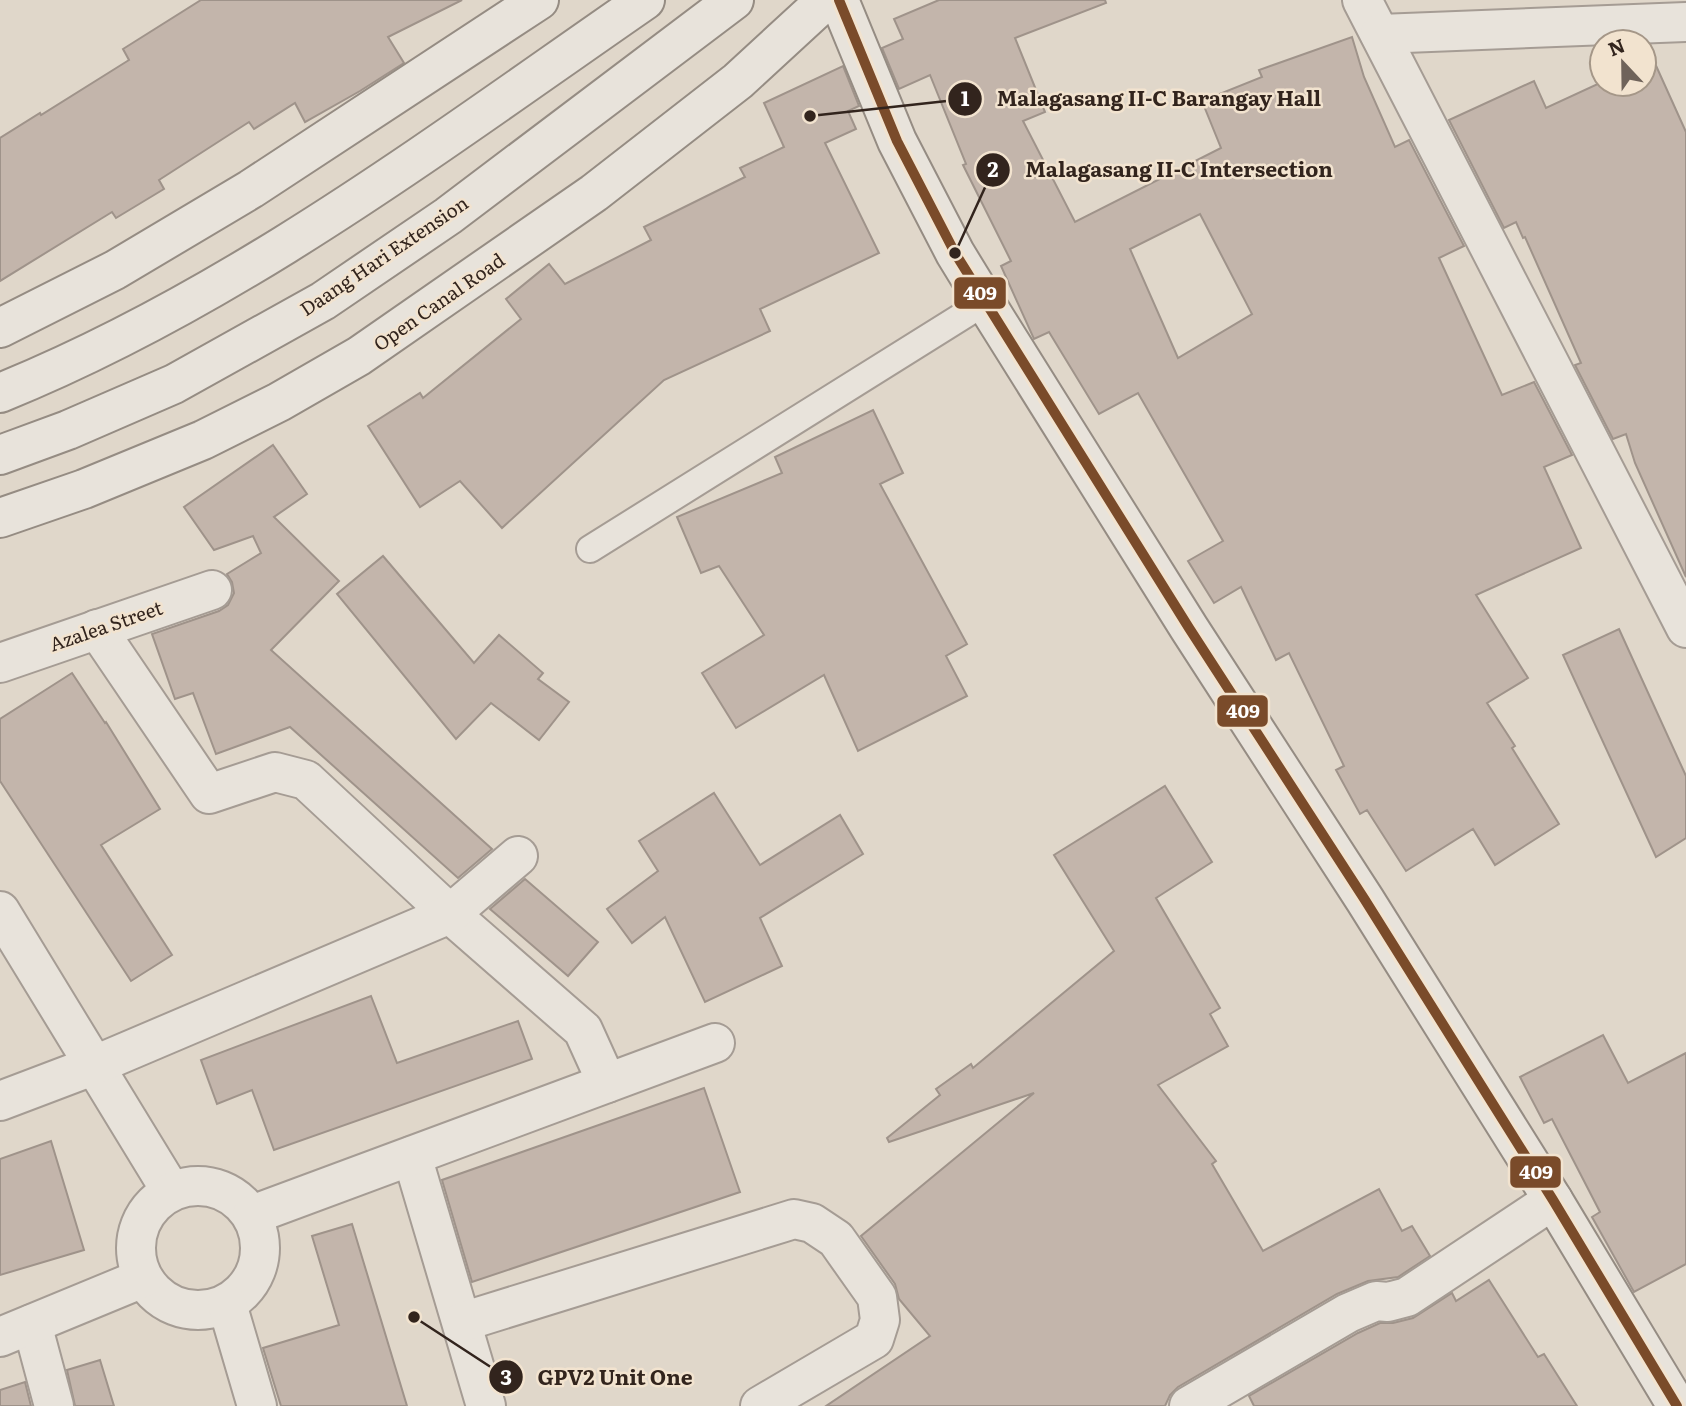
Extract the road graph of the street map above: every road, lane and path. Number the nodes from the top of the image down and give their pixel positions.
1 (539, 0) edge
2 (645, 0) edge
3 (734, 0) edge
4 (826, 0) edge
5 (839, 0) edge
6 (1362, 0) edge
7 (1668, 15) edge
8 (1380, 34) junction
9 (985, 302) junction
10 (0, 328) edge
11 (0, 393) edge
12 (0, 455) edge
13 (0, 518) edge
14 (590, 549) dead end
15 (212, 590) dead end
16 (1686, 628) edge
17 (97, 629) junction
18 (0, 663) edge
19 (518, 856) dead end
20 (0, 911) edge
21 (450, 914) junction
22 (715, 1044) dead end
23 (95, 1065) junction
24 (607, 1083) junction
25 (0, 1101) edge
26 (412, 1156) junction
27 (172, 1191) junction
28 (1553, 1200) junction
29 (252, 1215) junction
30 (143, 1278) junction
31 (226, 1304) junction
32 (462, 1322) junction
33 (16, 1331) edge
34 (54, 1406) edge
35 (257, 1406) edge
36 (486, 1406) edge
37 (760, 1406) edge
38 (1189, 1406) edge
39 (1677, 1406) edge

1 - 10 street
2 - 11 street
3 - 12 street, Daang Hari Extension
4 - 13 street, Open Canal Road
5 - 9 street
6 - 8 street
7 - 8 street
8 - 16 street
9 - 14 lane
9 - 28 street
15 - 17 street, Azalea Street
17 - 18 street, Azalea Street
17 - 21 street
19 - 21 street
20 - 23 street
21 - 23 street
21 - 24 street
22 - 24 street
23 - 25 street
23 - 27 street
24 - 26 street
26 - 29 street
26 - 32 street
27 - 29 street
27 - 30 street
28 - 38 street
28 - 39 street
29 - 31 street
30 - 31 street
30 - 33 street
31 - 35 street
32 - 36 street
32 - 37 street
33 - 34 street

